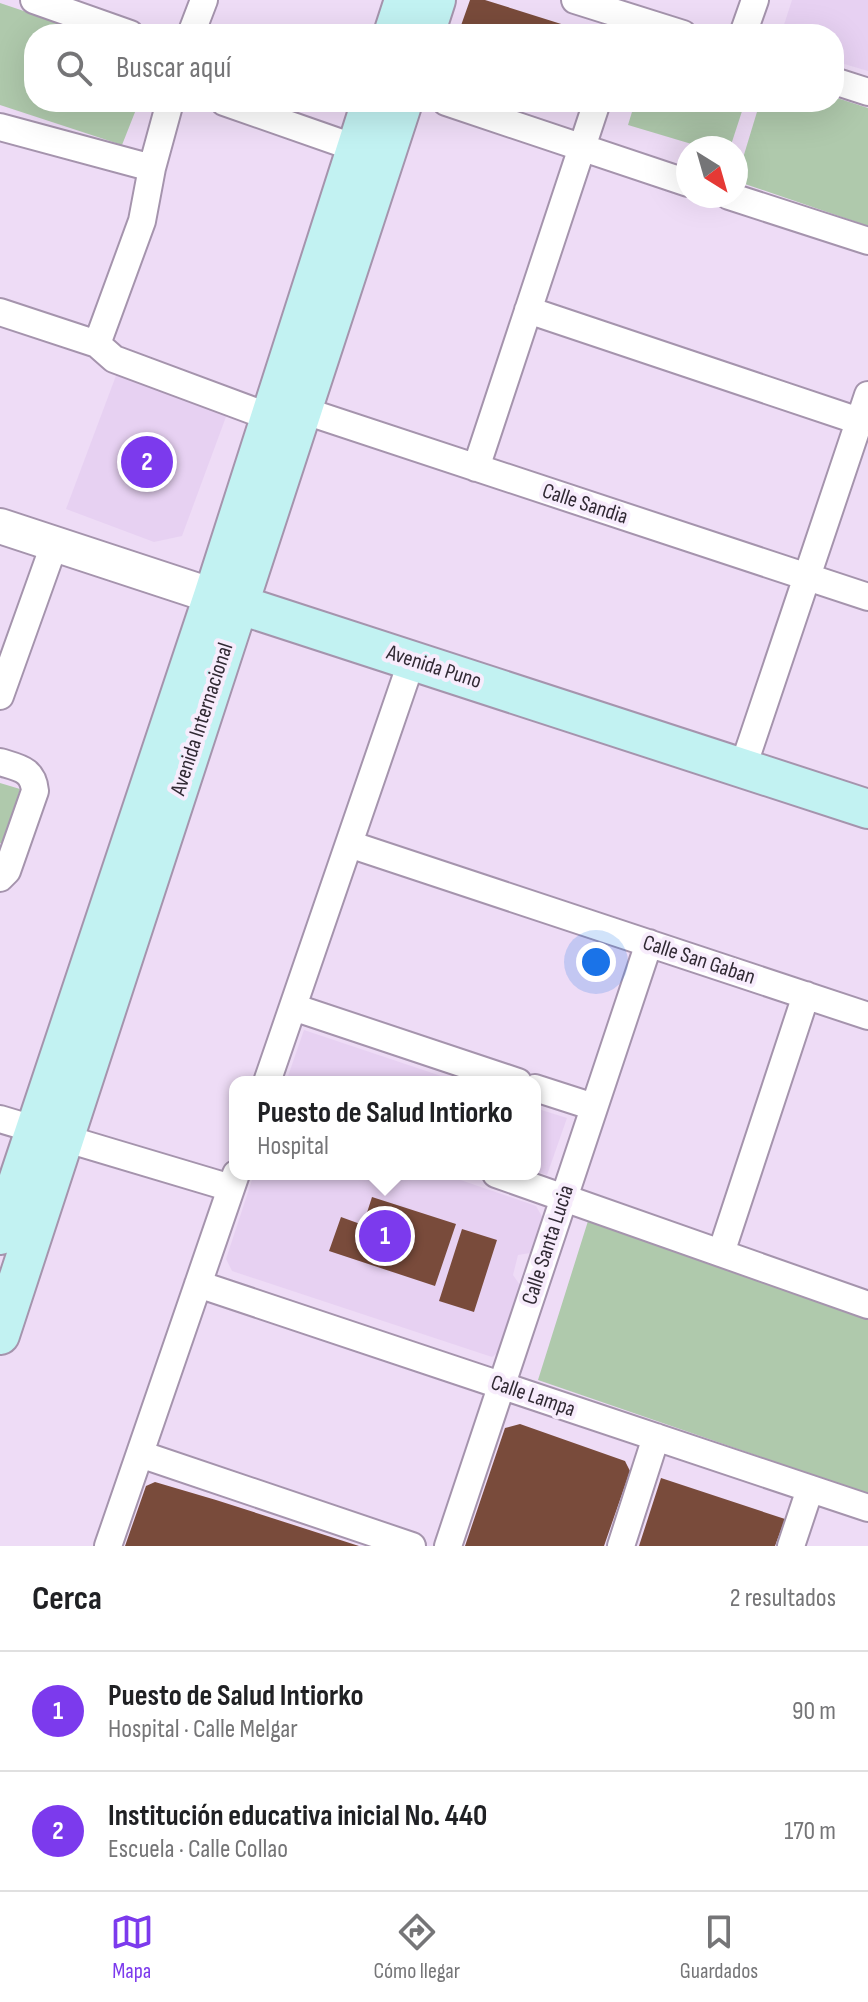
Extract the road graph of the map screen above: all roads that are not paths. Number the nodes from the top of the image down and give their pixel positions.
1 (34, 0) edge
2 (204, 0) edge
3 (404, 0) edge
4 (436, 0) edge
5 (575, 0) edge
6 (755, 0) edge
7 (102, 24) edge
8 (195, 24) edge
9 (396, 24) edge
10 (428, 24) edge
11 (621, 24) edge
12 (747, 24) edge
13 (844, 84) edge
14 (868, 92) edge
15 (167, 112) edge
16 (253, 112) edge
17 (371, 112) edge
18 (397, 112) edge
19 (475, 112) edge
20 (594, 112) edge
21 (0, 127) edge
22 (582, 149) junction
23 (370, 153) junction
24 (152, 168) junction
25 (676, 179) edge
26 (748, 202) edge
27 (868, 241) edge
28 (528, 310) junction
29 (0, 312) edge
30 (97, 344) junction
31 (868, 395) edge
32 (286, 414) junction
33 (859, 421) junction
34 (476, 468) junction
35 (0, 526) edge
36 (54, 545) junction
37 (807, 577) junction
38 (868, 597) edge
39 (226, 600) junction
40 (412, 660) junction
41 (0, 696) edge
42 (0, 762) edge
43 (743, 767) junction
44 (868, 809) edge
45 (349, 844) junction
46 (0, 878) edge
47 (649, 943) junction
48 (806, 995) junction
49 (293, 1007) junction
50 (868, 1016) edge
51 (269, 1076) edge
52 (500, 1076) edge
53 (541, 1090) edge
54 (594, 1107) junction
55 (33, 1130) edge
56 (229, 1180) edge
57 (513, 1180) edge
58 (233, 1181) edge
59 (564, 1198) junction
60 (0, 1235) edge
61 (721, 1253) junction
62 (198, 1284) junction
63 (868, 1305) edge
64 (0, 1335) edge
65 (502, 1385) junction
66 (656, 1437) junction
67 (140, 1454) junction
68 (810, 1489) junction
69 (868, 1508) edge
70 (108, 1546) edge
71 (412, 1546) edge
72 (448, 1546) edge
73 (621, 1546) edge
74 (791, 1546) edge

1 - 7 street
2 - 8 street
3 - 9 main road
4 - 10 main road
5 - 11 street
6 - 12 street
13 - 14 street
15 - 24 street
16 - 23 street
17 - 23 main road, Avenida Internacional
18 - 23 main road, Avenida Internacional
19 - 22 street
20 - 22 street
21 - 24 street
22 - 25 street
22 - 28 street
23 - 32 main road, Avenida Internacional
24 - 30 street
26 - 27 street
28 - 33 street
28 - 34 street
29 - 30 street, Calle Sandia
30 - 32 street, Calle Sandia
31 - 33 street
32 - 34 street, Calle Sandia
32 - 39 main road, Avenida Internacional
33 - 37 street
34 - 37 street, Calle Sandia
35 - 36 street, Avenida Puno
36 - 39 street, Avenida Puno
36 - 41 street
37 - 38 street, Calle Sandia
37 - 43 street
39 - 40 main road, Avenida Puno
39 - 55 main road, Avenida Internacional
40 - 43 main road, Avenida Puno
40 - 45 street
42 - 46 street
43 - 44 main road, Avenida Puno
45 - 47 street, Calle San Gaban
45 - 49 street
47 - 48 street, Calle San Gaban
47 - 54 street, Calle Santa Lucia
48 - 50 street, Calle San Gaban
48 - 61 street
49 - 51 street
49 - 52 street
53 - 54 street
54 - 59 street, Calle Santa Lucia
55 - 56 street
55 - 60 main road, Avenida Internacional
55 - 64 main road, Avenida Internacional
57 - 59 street
58 - 62 street
59 - 61 street
59 - 65 street, Calle Santa Lucia
61 - 63 street
62 - 65 street, Calle Lampa
62 - 67 street
65 - 66 street, Calle Lampa
65 - 72 street, Calle Santa Lucia
66 - 68 street, Calle Lampa
66 - 73 street
67 - 70 street
67 - 71 street
68 - 69 street, Calle Lampa
68 - 74 street

